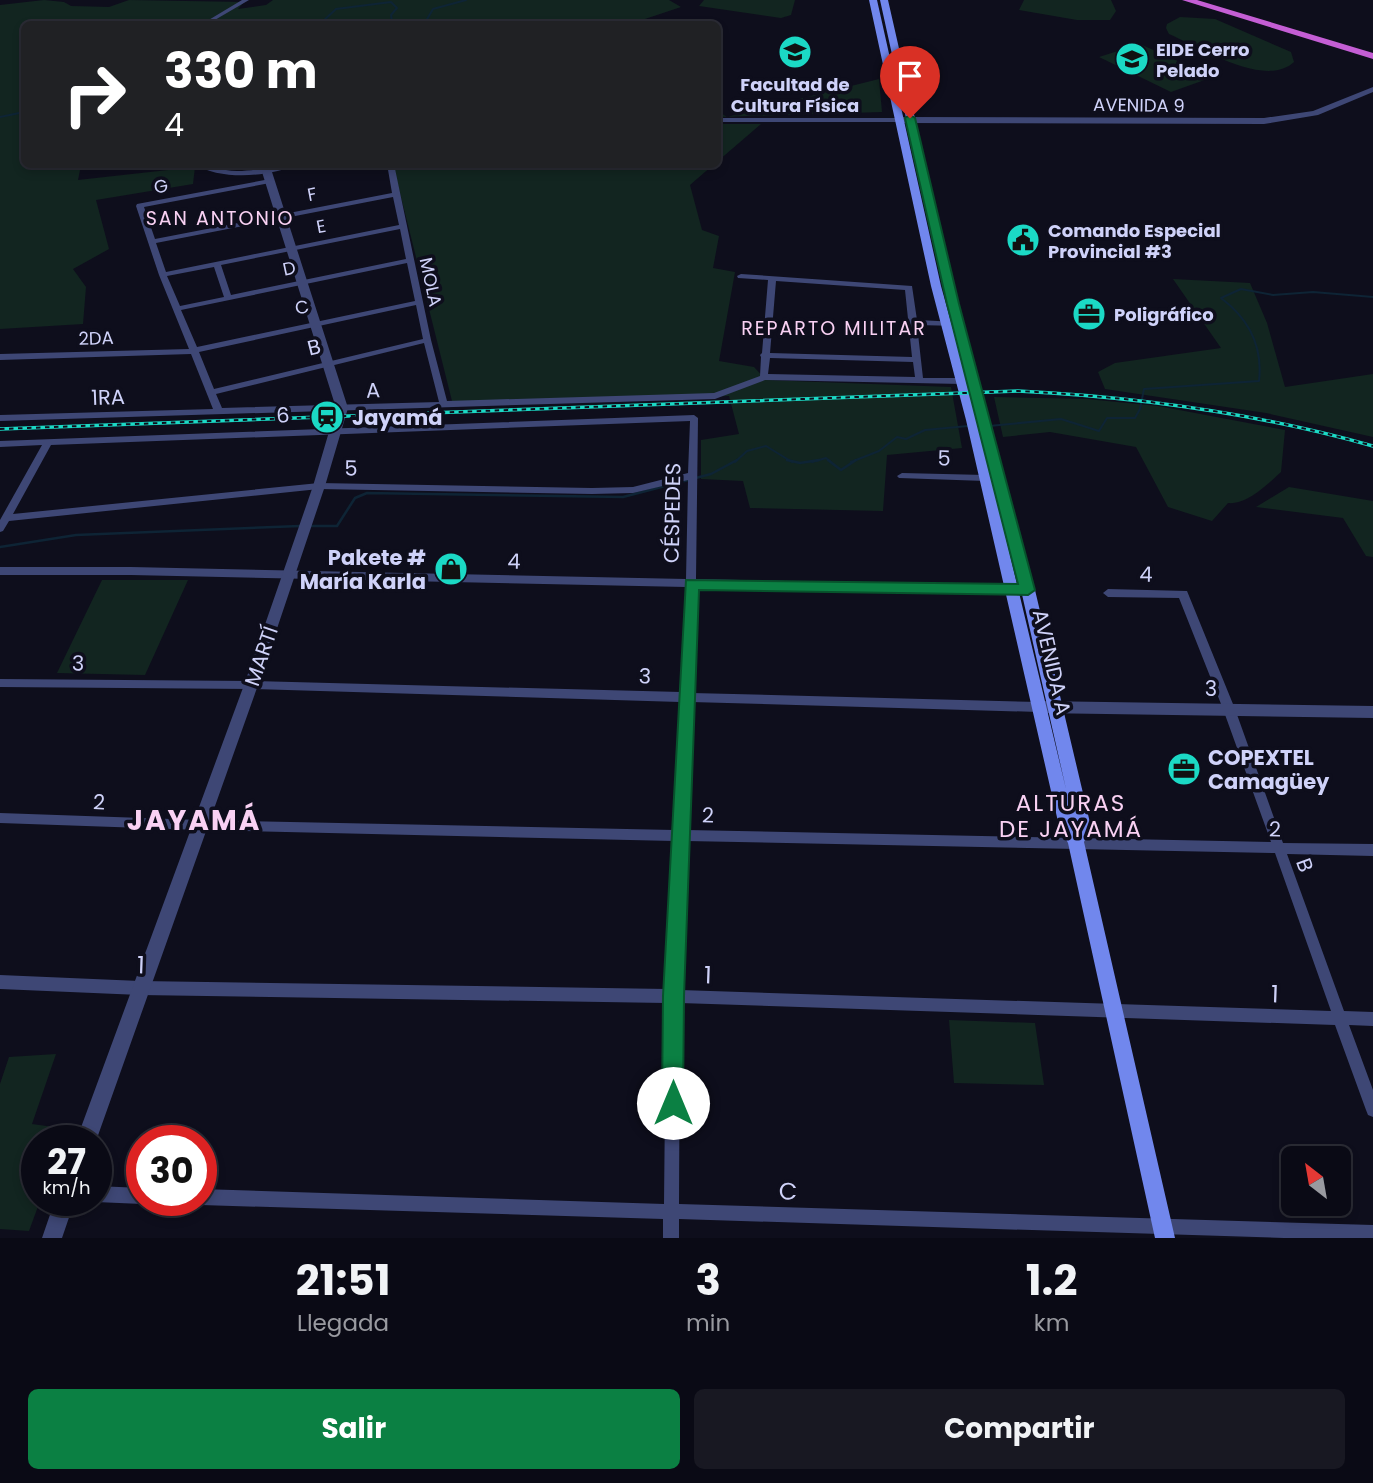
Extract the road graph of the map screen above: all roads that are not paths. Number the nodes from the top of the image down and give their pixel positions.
1 (246, 0) edge
2 (873, 0) edge
3 (884, 0) edge
4 (1187, 0) edge
5 (1201, 0) edge
6 (210, 21) edge
7 (1373, 53) edge
8 (898, 62) junction
9 (887, 66) junction
10 (1373, 89) edge
11 (1373, 97) edge
12 (1343, 105) junction
13 (721, 120) edge
14 (907, 120) junction
15 (204, 168) edge
16 (391, 168) edge
17 (267, 172) edge
18 (396, 194) junction
19 (282, 216) junction
20 (403, 226) junction
21 (151, 242) junction
22 (291, 248) junction
23 (410, 260) junction
24 (217, 264) junction
25 (163, 275) junction
26 (741, 276) dead end
27 (772, 277) junction
28 (302, 281) junction
29 (228, 297) junction
30 (419, 302) junction
31 (176, 309) junction
32 (913, 322) junction
33 (315, 324) junction
34 (945, 324) junction
35 (958, 324) junction
36 (427, 340) junction
37 (192, 351) junction
38 (764, 355) junction
39 (0, 357) edge
40 (917, 360) junction
41 (329, 363) junction
42 (764, 377) junction
43 (919, 379) junction
44 (962, 381) junction
45 (211, 392) junction
46 (444, 405) junction
47 (342, 408) junction
48 (218, 410) junction
49 (0, 418) edge
50 (694, 418) joint
51 (979, 426) junction
52 (337, 430) junction
53 (48, 443) junction
54 (0, 444) edge
55 (902, 476) dead end
56 (694, 478) junction
57 (985, 478) junction
58 (319, 486) junction
59 (6, 518) junction
60 (0, 529) edge
61 (0, 571) edge
62 (289, 575) junction
63 (691, 584) junction
64 (1020, 590) junction
65 (1108, 593) dead end
66 (1183, 594) joint
67 (0, 683) edge
68 (251, 685) junction
69 (685, 698) junction
70 (1047, 708) junction
71 (1229, 709) junction
72 (1373, 712) edge
73 (0, 818) edge
74 (200, 825) junction
75 (682, 834) junction
76 (1076, 842) junction
77 (1278, 848) junction
78 (1373, 850) edge
79 (0, 982) edge
80 (140, 988) junction
81 (673, 996) junction
82 (1115, 1012) junction
83 (1340, 1019) junction
84 (1373, 1019) edge
85 (1373, 1110) edge
86 (92, 1125) edge
87 (217, 1197) edge
88 (672, 1210) junction
89 (60, 1216) edge
90 (1164, 1233) edge
91 (1373, 1233) edge
92 (52, 1238) edge
93 (671, 1238) edge

1 - 6 street
2 - 9 main road, AVENIDA A
3 - 8 main road, AVENIDA A
4 - 7 highway
5 - 7 highway
8 - 9 main road
8 - 14 main road, AVENIDA A
9 - 14 main road, AVENIDA A
10 - 12 street, AVENIDA 9
11 - 12 street, AVENIDA 9
12 - 14 street, AVENIDA 9
13 - 14 street, AVENIDA 9
14 - 34 main road, AVENIDA A
14 - 35 main road, AVENIDA A
15 - 17 street
16 - 18 street, MOLA
17 - 19 street, MARTÍ
17 - 21 street, G
18 - 19 street, F
18 - 20 street, MOLA
19 - 21 street, F
19 - 22 street, MARTÍ
20 - 22 street, E
20 - 23 street, MOLA
21 - 25 street
22 - 24 street, E
22 - 28 street, MARTÍ
23 - 28 street, D
23 - 30 street, MOLA
24 - 25 street, E
24 - 29 street
25 - 31 street
26 - 27 street
27 - 32 street
27 - 38 street
28 - 29 street, D
28 - 33 street, MARTÍ
29 - 31 street, D
30 - 33 street, C
30 - 36 street, MOLA
31 - 37 street
32 - 34 street
32 - 40 street
33 - 37 street, C
33 - 41 street, MARTÍ
34 - 35 street
34 - 44 main road, AVENIDA A
35 - 51 main road, AVENIDA A
36 - 41 street, B
36 - 46 street, MOLA
37 - 39 street, 2DA
37 - 45 street
38 - 40 street
38 - 42 street
40 - 43 street
41 - 45 street, B
41 - 47 street, MARTÍ
42 - 43 street
42 - 46 street, A
43 - 44 street
44 - 51 main road, AVENIDA A
45 - 48 street
46 - 47 street, A
47 - 48 street, A
47 - 52 street, MARTÍ
48 - 49 street, 1RA
50 - 52 street, 6
50 - 56 street, CÉSPEDES
51 - 57 main road, AVENIDA A
51 - 64 main road, AVENIDA A
52 - 53 street, 6
52 - 58 street, MARTÍ
53 - 54 street, 6
53 - 59 street
55 - 57 street, 5
56 - 58 street, 5
56 - 63 street, CÉSPEDES
57 - 64 main road, AVENIDA A
58 - 59 street, 5
58 - 62 street, MARTÍ
59 - 60 street
61 - 62 street, 4
62 - 63 street, 4
62 - 68 street, MARTÍ
63 - 64 street, 4
63 - 69 street, CÉSPEDES
64 - 70 main road, AVENIDA A
65 - 66 street, 4
66 - 71 street, B
67 - 68 street, 3
68 - 69 street, 3
68 - 74 street, MARTÍ
69 - 70 street, 3
69 - 75 street, CÉSPEDES
70 - 71 street, 3
70 - 76 main road, AVENIDA A
71 - 72 street, 3
71 - 77 street, B
73 - 74 street, 2
74 - 75 street, 2
74 - 80 street, MARTÍ
75 - 76 street, 2
75 - 81 street, CÉSPEDES
76 - 77 street, 2
76 - 82 main road, AVENIDA A
77 - 78 street, 2
77 - 83 street, B
79 - 80 street, 1
80 - 81 street, 1
80 - 86 street, MARTÍ
81 - 82 street, 1
81 - 88 street, CÉSPEDES
82 - 83 street, 1
82 - 90 main road, AVENIDA A
83 - 84 street, 1
83 - 85 street, B
87 - 88 street, C
88 - 90 street, C
88 - 93 street, CÉSPEDES
89 - 92 street
90 - 91 street, C

